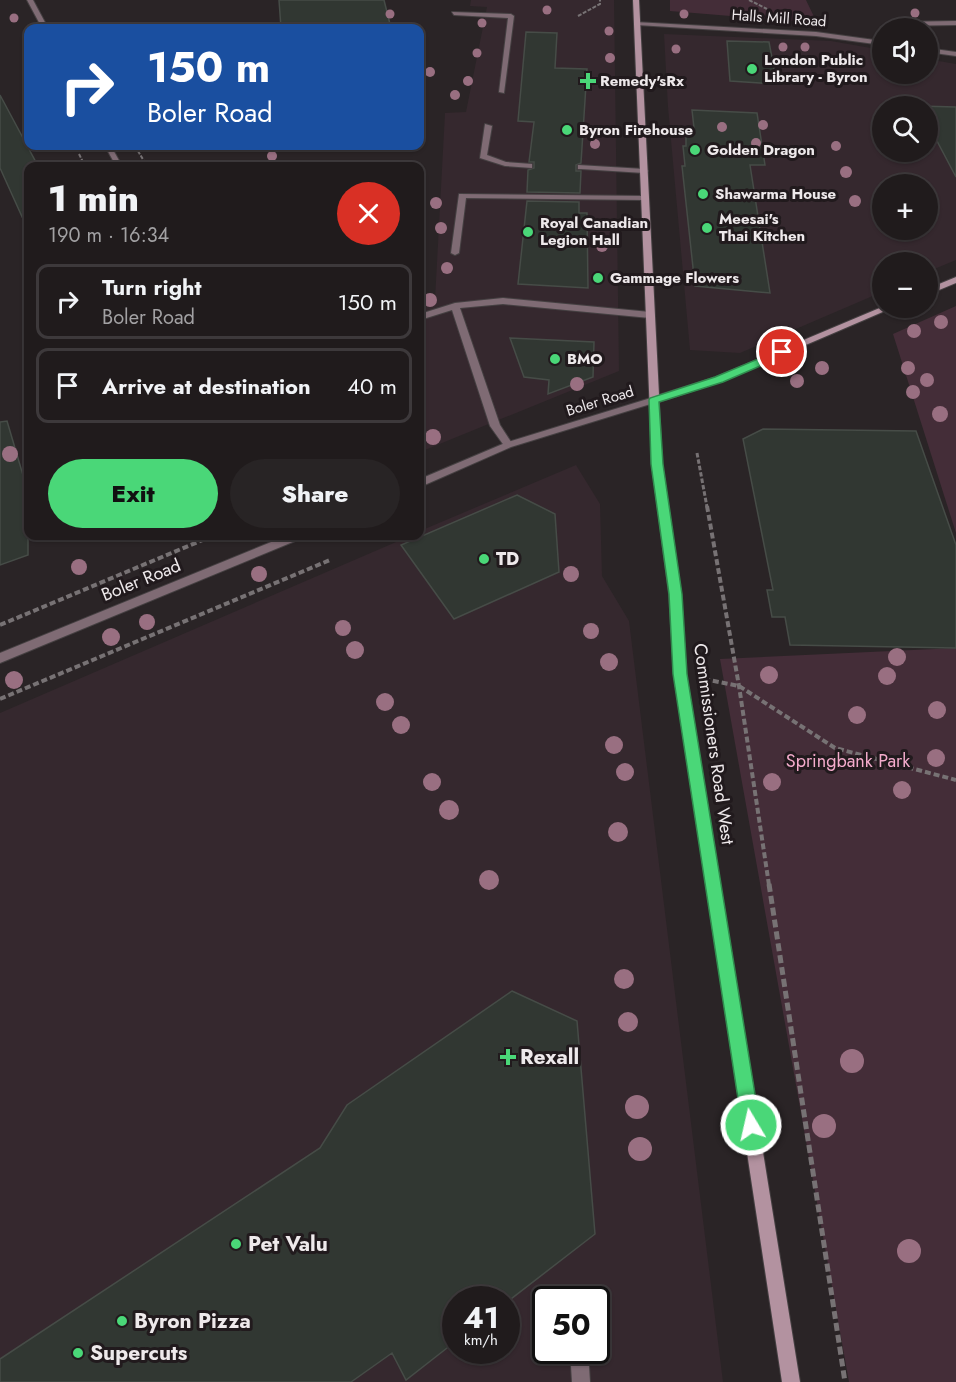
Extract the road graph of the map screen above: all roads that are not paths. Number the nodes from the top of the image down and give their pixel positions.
1 (30, 0) edge
2 (636, 0) edge
3 (454, 13) dead end
4 (637, 22) junction
5 (938, 23) edge
6 (956, 23) edge
7 (43, 24) edge
8 (872, 41) edge
9 (938, 52) edge
10 (956, 54) edge
11 (502, 92) dead end
12 (488, 126) dead end
13 (529, 166) dead end
14 (581, 168) dead end
15 (644, 171) junction
16 (645, 198) junction
17 (455, 253) dead end
18 (956, 280) edge
19 (938, 287) edge
20 (455, 306) junction
21 (650, 315) junction
22 (872, 315) edge
23 (424, 316) edge
24 (654, 400) junction
25 (508, 446) junction
26 (424, 481) edge
27 (286, 540) edge
28 (0, 658) edge
29 (580, 1364) edge
30 (581, 1382) edge
31 (791, 1382) edge

1 - 7 street
2 - 4 main road, Commissioners Road West
3 - 11 street
4 - 8 street, Halls Mill Road
4 - 15 main road, Commissioners Road West
5 - 6 street
9 - 10 street
12 - 13 street
14 - 15 street
15 - 16 main road, Commissioners Road West
16 - 17 street
16 - 21 main road, Commissioners Road West
18 - 19 main road
20 - 21 street
20 - 23 street
20 - 25 street
21 - 24 main road, Commissioners Road West
22 - 24 main road, Boler Road
24 - 25 street, Boler Road
24 - 31 main road, Commissioners Road West
25 - 26 street, Boler Road
27 - 28 street, Boler Road
29 - 30 street

